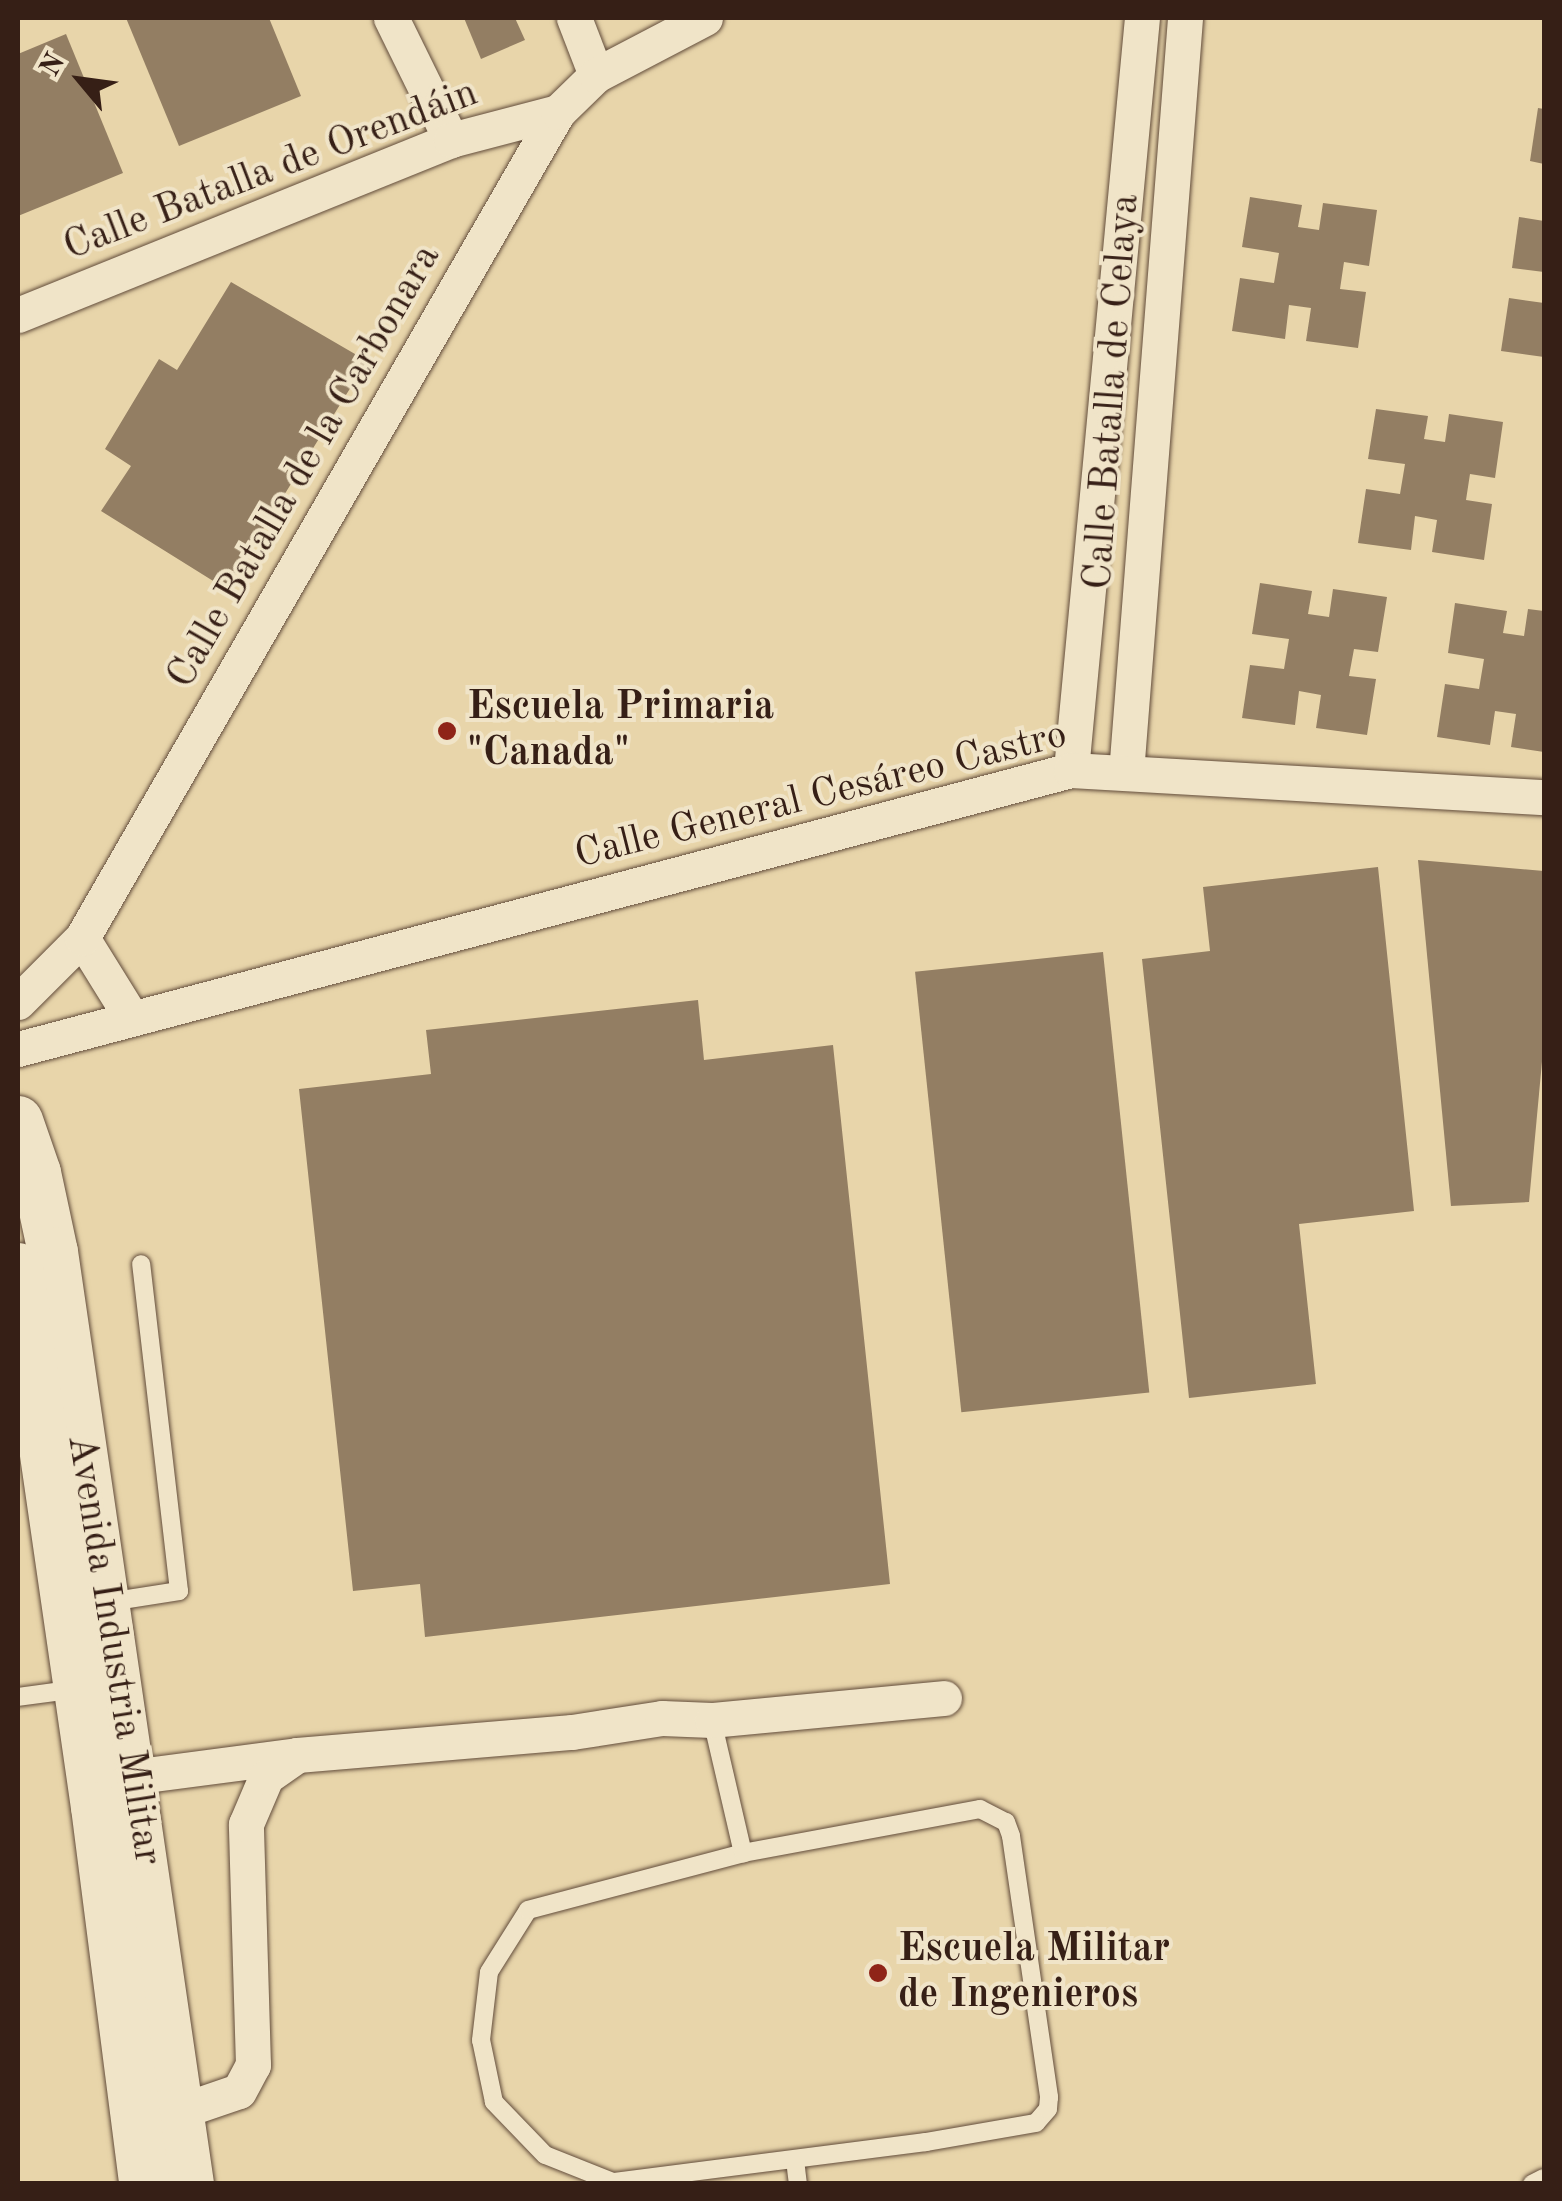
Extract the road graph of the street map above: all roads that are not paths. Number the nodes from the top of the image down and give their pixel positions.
1 (391, 18) edge
2 (574, 18) edge
3 (705, 18) edge
4 (1142, 18) edge
5 (1185, 18) edge
6 (596, 75) junction
7 (558, 112) junction
8 (451, 140) junction
9 (18, 315) edge
10 (1071, 770) junction
11 (1126, 773) junction
12 (1544, 798) edge
13 (82, 938) junction
14 (28, 993) edge
15 (114, 1021) junction
16 (18, 1049) edge
17 (18, 1121) edge
18 (141, 1264) dead end
19 (18, 1268) edge
20 (86, 1605) junction
21 (98, 1686) junction
22 (18, 1697) edge
23 (944, 1698) dead end
24 (712, 1720) junction
25 (297, 1755) junction
26 (266, 1777) junction
27 (114, 1791) junction
28 (743, 1853) junction
29 (156, 2118) junction
30 (795, 2160) junction
31 (1544, 2178) edge
32 (144, 2184) edge
33 (190, 2184) edge
34 (798, 2184) edge
35 (1532, 2184) edge

1 - 8 street
2 - 6 street
3 - 6 street, Calle Batalla de la Carbonara
4 - 10 street, Calle Batalla de Celaya
5 - 11 street, Calle Batalla de Celaya
6 - 7 street, Calle Batalla de la Carbonara
7 - 8 street, Calle Batalla de Orendáin
7 - 13 street, Calle Batalla de la Carbonara
8 - 9 street, Calle Batalla de Orendáin
10 - 11 street, Calle General Cesáreo Castro
10 - 15 street, Calle General Cesáreo Castro
11 - 12 street, Calle General Cesáreo Castro
13 - 14 street, Calle Batalla de la Carbonara
13 - 15 street
15 - 16 street, Calle General Cesáreo Castro
17 - 20 main road, Avenida Industria Militar
18 - 20 lane
19 - 20 main road, Avenida Industria Militar
20 - 21 main road, Avenida Industria Militar
21 - 22 lane
21 - 27 main road, Avenida Industria Militar
23 - 24 street
24 - 25 street
24 - 28 lane
25 - 26 street
25 - 27 street
26 - 27 street
26 - 29 street
27 - 29 main road, Avenida Industria Militar
28 - 30 lane
28 - 30 lane
29 - 32 main road, Avenida Industria Militar
29 - 33 main road, Avenida Industria Militar
30 - 34 lane
31 - 35 lane

